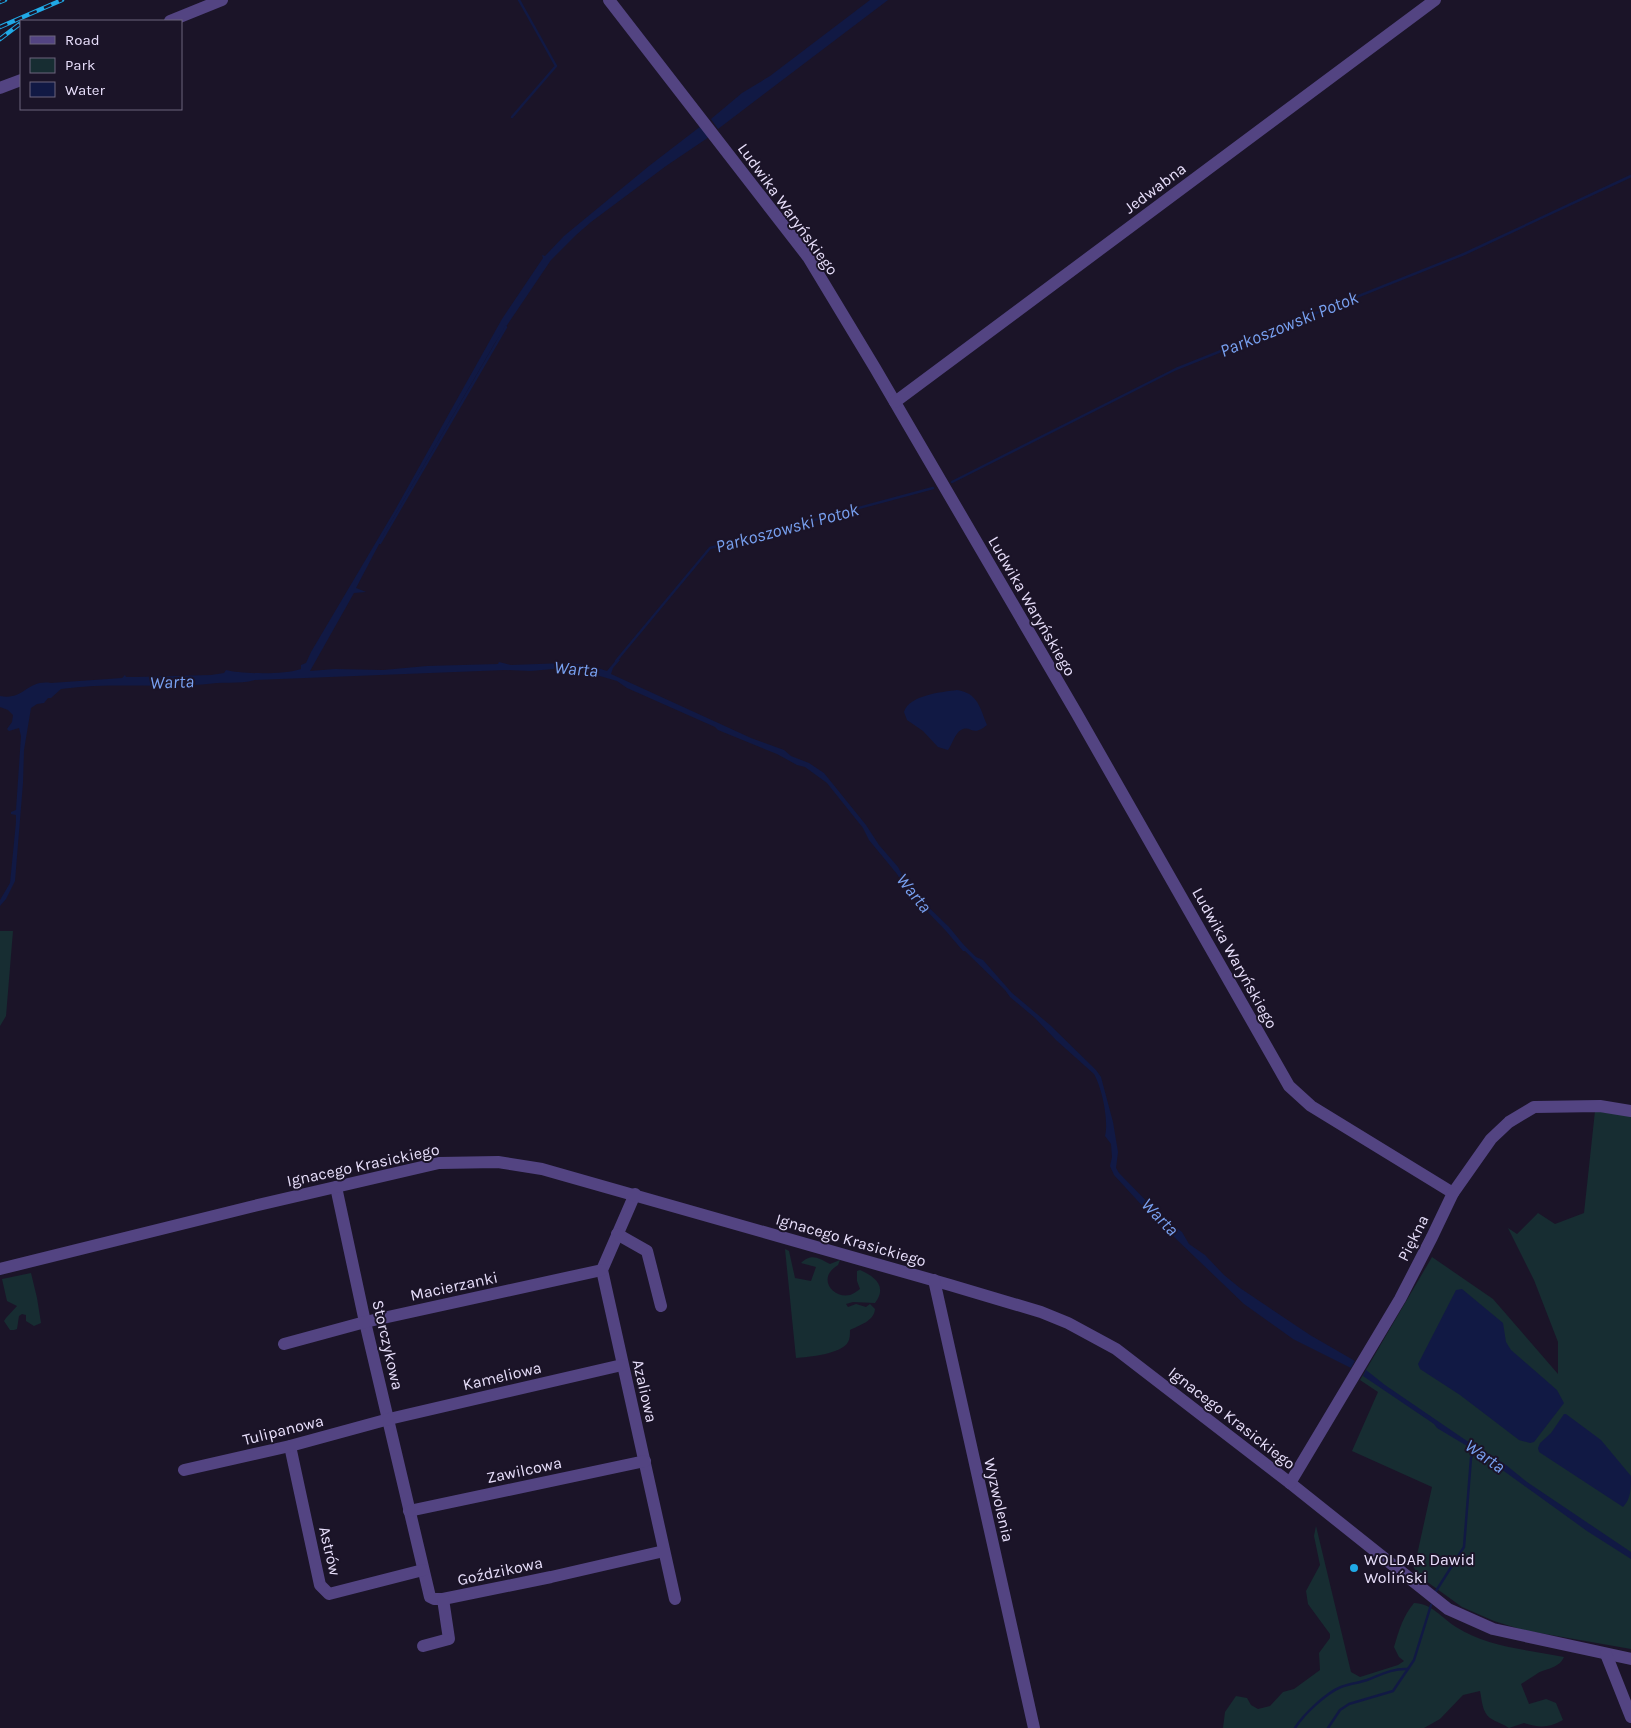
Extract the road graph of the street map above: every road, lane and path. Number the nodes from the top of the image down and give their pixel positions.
1 (222, 0) edge
2 (609, 0) edge
3 (1435, 0) edge
4 (172, 20) edge
5 (20, 80) edge
6 (0, 88) edge
7 (895, 402) junction
8 (1631, 1111) edge
9 (336, 1187) junction
10 (1453, 1193) junction
11 (635, 1194) junction
12 (617, 1234) junction
13 (0, 1269) edge
14 (602, 1270) junction
15 (934, 1280) junction
16 (661, 1306) dead end
17 (366, 1322) junction
18 (284, 1344) dead end
19 (622, 1365) junction
20 (389, 1419) junction
21 (290, 1446) junction
22 (645, 1461) junction
23 (184, 1470) dead end
24 (1290, 1483) junction
25 (410, 1511) junction
26 (664, 1551) junction
27 (423, 1570) junction
28 (443, 1599) junction
29 (675, 1599) dead end
30 (423, 1646) dead end
31 (1606, 1654) junction
32 (1631, 1658) edge
33 (1631, 1717) edge
34 (1034, 1728) edge

1 - 4 street
2 - 7 street, Ludwika Waryńskiego
3 - 7 street, Jedwabna
5 - 6 street
7 - 10 street, Ludwika Waryńskiego
8 - 10 street, Piękna
9 - 11 street, Ignacego Krasickiego
9 - 13 street, Ignacego Krasickiego
9 - 17 street, Storczykowa
10 - 24 street, Piękna
11 - 12 street
11 - 15 street, Ignacego Krasickiego
12 - 14 street
12 - 16 street
14 - 17 street, Macierzanki
14 - 19 street, Azaliowa
15 - 24 street, Ignacego Krasickiego
15 - 34 street, Wyzwolenia
17 - 18 street, Macierzanki
17 - 20 street, Storczykowa
19 - 20 street, Kameliowa
19 - 22 street, Azaliowa
20 - 21 street, Tulipanowa
20 - 25 street, Storczykowa
21 - 23 street, Tulipanowa
21 - 27 street, Astrów
22 - 25 street, Zawilcowa
22 - 26 street, Azaliowa
24 - 31 street, Ignacego Krasickiego
25 - 27 street, Goździkowa
26 - 28 street, Goździkowa
26 - 29 street, Azaliowa
27 - 28 street, Goździkowa
28 - 30 street
31 - 32 street, Ignacego Krasickiego
31 - 33 street

